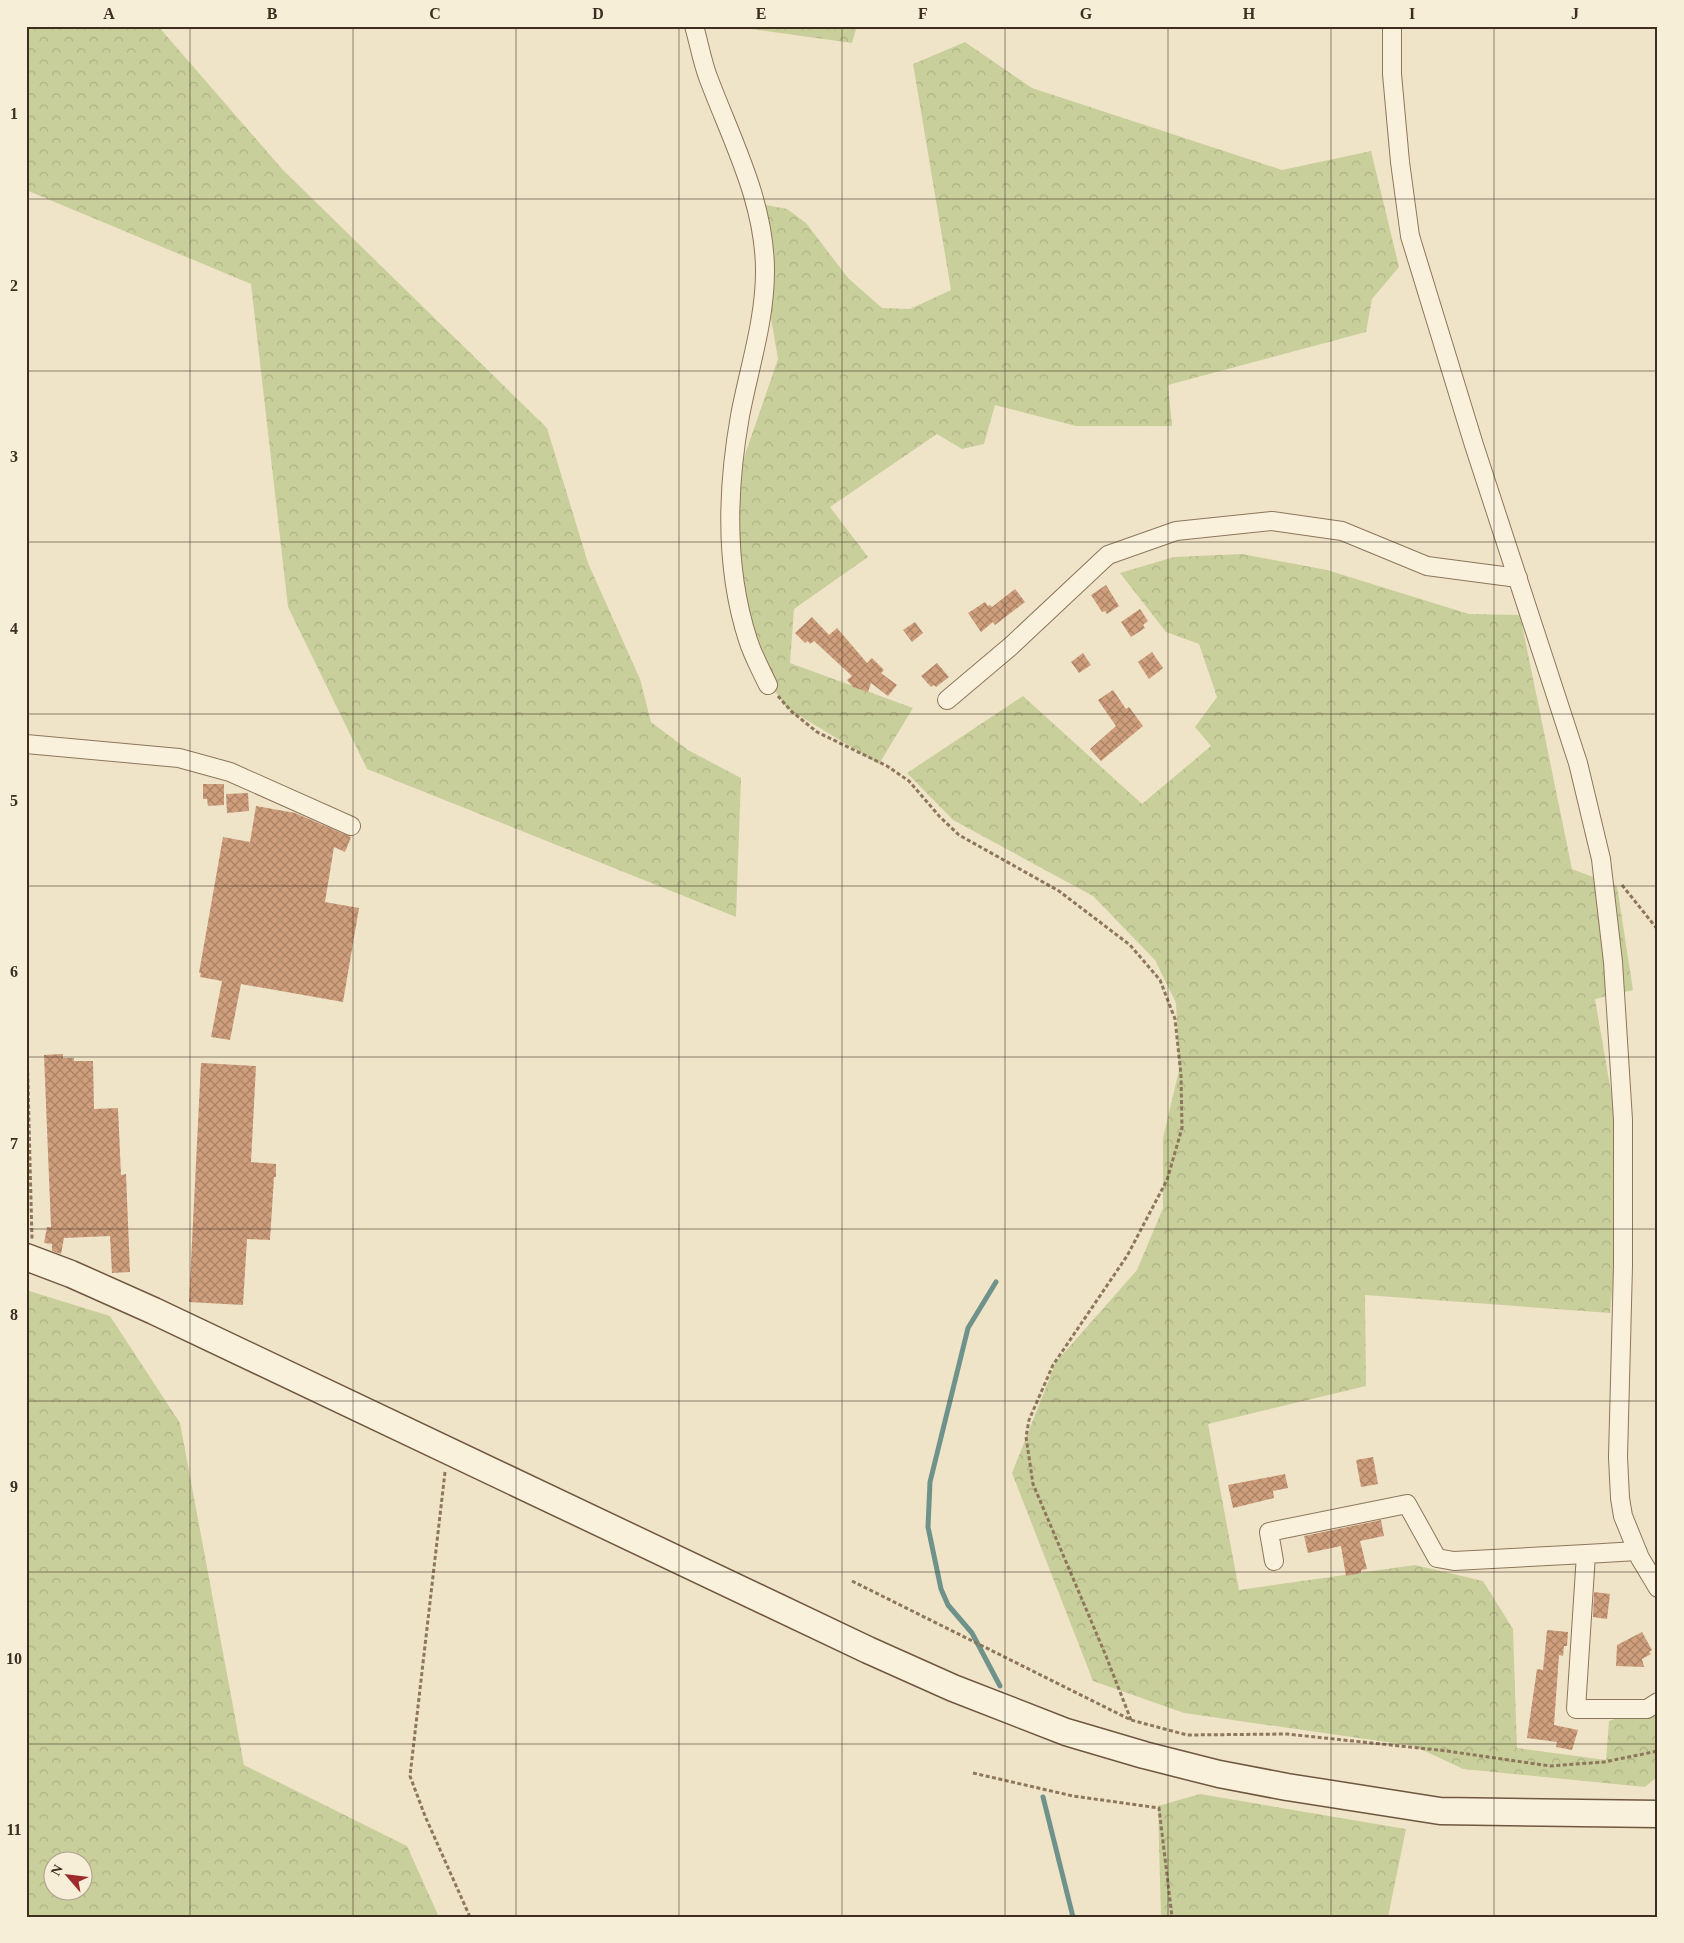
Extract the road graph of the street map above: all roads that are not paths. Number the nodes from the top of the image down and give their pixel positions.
1 (694, 26) edge
2 (1392, 26) edge
3 (1518, 578) junction
4 (768, 685) road end
5 (947, 700) dead end
6 (26, 744) edge
7 (351, 826) dead end
8 (30, 1258) edge
9 (1637, 1551) junction
10 (1586, 1554) junction
11 (1274, 1561) dead end
12 (1658, 1588) edge
13 (1658, 1702) edge
14 (1658, 1814) edge

1 - 4 street
2 - 3 street
3 - 5 street
3 - 9 street
6 - 7 street
8 - 14 street
9 - 10 street
9 - 12 street
10 - 11 street
10 - 13 street

